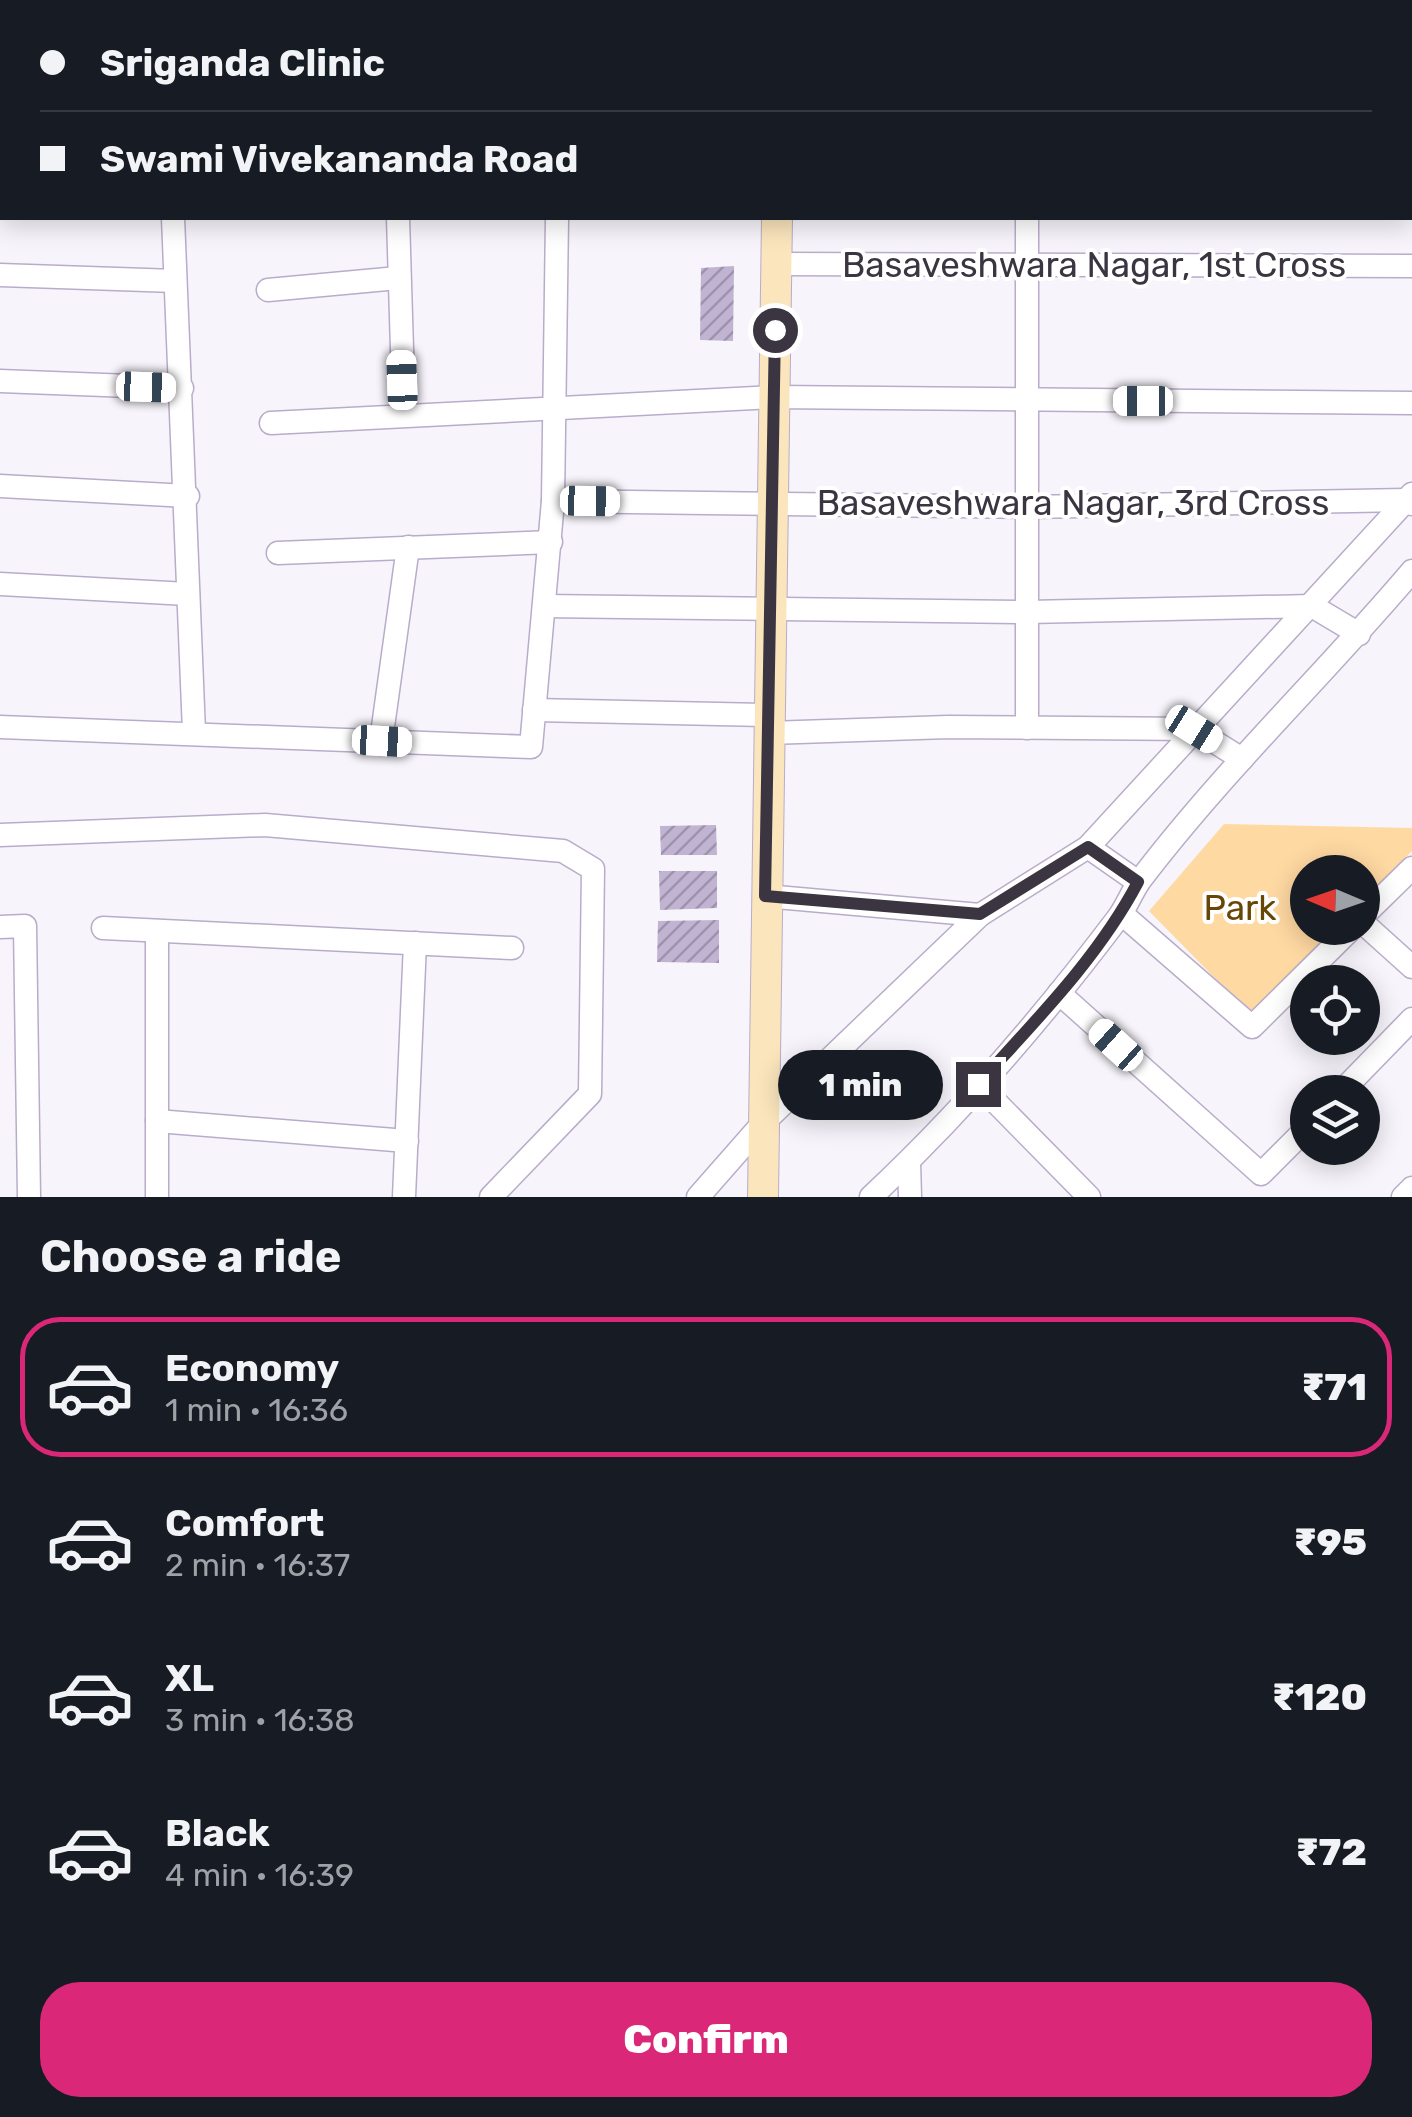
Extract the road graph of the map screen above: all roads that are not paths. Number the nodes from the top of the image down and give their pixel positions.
1 (173, 220) edge
2 (398, 220) edge
3 (557, 220) edge
4 (777, 220) edge
5 (1027, 220) edge
6 (776, 264) junction
7 (1027, 265) junction
8 (1412, 266) edge
9 (0, 275) edge
10 (398, 278) junction
11 (175, 281) junction
12 (268, 290) dead end
13 (0, 381) edge
14 (182, 388) junction
15 (774, 397) junction
16 (1028, 400) junction
17 (1412, 403) edge
18 (556, 408) junction
19 (404, 415) junction
20 (271, 423) dead end
21 (0, 486) edge
22 (188, 496) junction
23 (1410, 499) edge
24 (554, 501) junction
25 (772, 504) junction
26 (1028, 507) junction
27 (551, 542) junction
28 (408, 547) junction
29 (278, 554) dead end
30 (1412, 571) edge
31 (0, 584) edge
32 (188, 594) junction
33 (544, 606) junction
34 (1312, 606) junction
35 (770, 611) junction
36 (1028, 612) junction
37 (1359, 634) junction
38 (534, 710) junction
39 (769, 724) junction
40 (0, 727) edge
41 (1027, 728) junction
42 (1194, 729) junction
43 (194, 732) junction
44 (382, 741) junction
45 (1242, 758) junction
46 (0, 835) edge
47 (1088, 847) junction
48 (1412, 868) edge
49 (1138, 882) junction
50 (765, 896) junction
51 (1380, 901) edge
52 (980, 914) junction
53 (1122, 914) junction
54 (0, 927) edge
55 (104, 928) dead end
56 (157, 931) junction
57 (1380, 937) edge
58 (415, 943) junction
59 (1335, 945) edge
60 (512, 948) dead end
61 (1412, 968) edge
62 (1059, 993) junction
63 (1412, 1020) edge
64 (1358, 1075) edge
65 (978, 1084) junction
66 (157, 1121) junction
67 (764, 1122) junction
68 (407, 1142) junction
69 (1290, 1144) edge
70 (909, 1162) junction
71 (1412, 1188) edge
72 (29, 1197) edge
73 (157, 1197) edge
74 (404, 1197) edge
75 (490, 1197) edge
76 (698, 1197) edge
77 (763, 1197) edge
78 (871, 1197) edge
79 (910, 1197) edge
80 (1089, 1197) edge
81 (1403, 1197) edge

1 - 11 street
2 - 10 street
3 - 18 street
4 - 6 main road
5 - 7 street
6 - 7 street, Basaveshwara Nagar, 1st Cross
6 - 15 main road
7 - 8 street, Basaveshwara Nagar, 1st Cross
7 - 16 street
9 - 11 street
10 - 12 street
10 - 19 street
11 - 14 street
13 - 14 street
14 - 22 street
15 - 16 street
15 - 18 street
15 - 25 main road
16 - 17 street
16 - 26 street
18 - 19 street
18 - 24 street
19 - 20 street
21 - 22 street
22 - 32 street
23 - 26 street, Basaveshwara Nagar, 3rd Cross
23 - 34 street
24 - 25 street, Basaveshwara Nagar, 3rd Cross
24 - 27 street
25 - 26 street, Basaveshwara Nagar, 3rd Cross
25 - 35 main road
26 - 36 street
27 - 28 street
27 - 33 street
28 - 29 street
28 - 44 street
30 - 37 street
31 - 32 street
32 - 43 street
33 - 35 street
33 - 38 street
34 - 36 street
34 - 37 street
34 - 42 street
35 - 36 street
35 - 39 main road
36 - 41 street
37 - 45 street
38 - 39 street
38 - 44 street
39 - 41 street
39 - 50 main road
40 - 43 street
41 - 42 street
42 - 45 street
42 - 47 street
43 - 44 street
45 - 49 street
46 - 75 street
47 - 49 street
47 - 52 street
48 - 51 street
49 - 53 street
50 - 52 street
50 - 67 main road
52 - 67 street
53 - 59 street
53 - 62 street
54 - 72 street
55 - 56 street
56 - 58 street
56 - 66 street
57 - 61 street
58 - 60 street
58 - 68 street
62 - 65 street
62 - 69 street
63 - 64 street
65 - 70 street
65 - 80 street
66 - 68 street
66 - 73 street
67 - 76 street
67 - 77 main road
68 - 74 street
70 - 78 street
70 - 79 street
71 - 81 street

